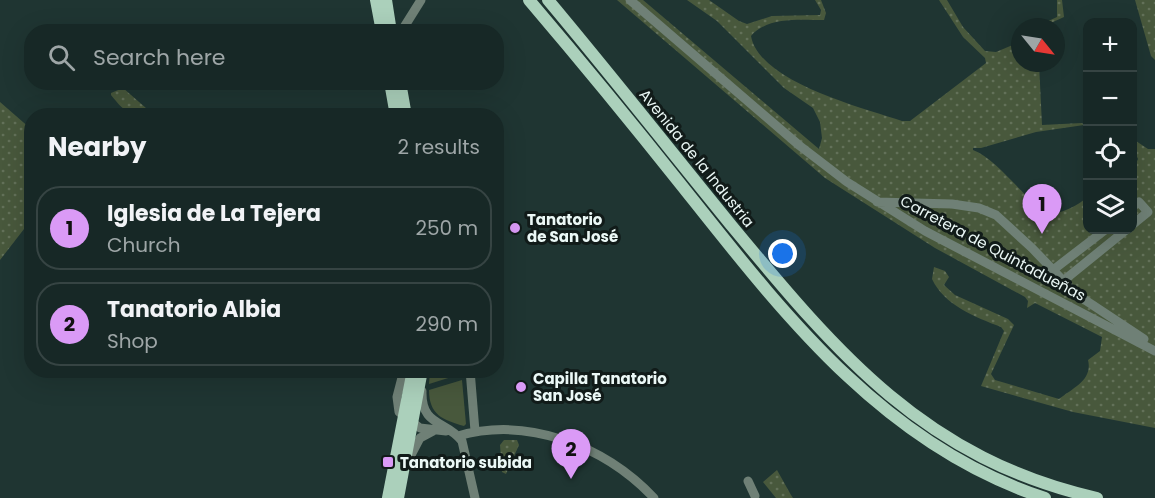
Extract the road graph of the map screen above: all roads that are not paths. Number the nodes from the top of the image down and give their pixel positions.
1 (376, 0) edge
2 (386, 0) edge
3 (421, 0) edge
4 (528, 0) edge
5 (548, 0) edge
6 (630, 0) edge
7 (380, 24) edge
8 (390, 24) edge
9 (406, 24) edge
10 (391, 90) edge
11 (401, 90) edge
12 (395, 108) edge
13 (405, 108) edge
14 (877, 202) junction
15 (1137, 203) edge
16 (1137, 221) edge
17 (1099, 234) edge
18 (1121, 234) edge
19 (1053, 270) junction
20 (1063, 281) junction
21 (1155, 351) edge
22 (402, 378) edge
23 (411, 378) edge
24 (420, 378) edge
25 (423, 378) edge
26 (471, 378) edge
27 (406, 423) junction
28 (433, 427) junction
29 (475, 431) junction
30 (458, 436) junction
31 (404, 469) junction
32 (748, 481) dead end
33 (755, 497) edge
34 (388, 498) edge
35 (398, 498) edge
36 (475, 498) edge
37 (654, 498) edge
38 (1045, 498) edge
39 (1097, 498) edge

1 - 7 main road
2 - 8 main road
3 - 9 street
4 - 38 main road, Avenida de la Industria
5 - 39 main road, Avenida de la Industria
6 - 14 street, Carretera de Quintadueñas
10 - 12 main road
11 - 13 main road
14 - 19 street
14 - 21 street, Carretera de Quintadueñas
15 - 16 street
17 - 19 street
18 - 20 street
19 - 20 street
20 - 21 street
22 - 27 street
23 - 27 main road
24 - 27 main road
25 - 28 street
26 - 29 street
27 - 28 street
27 - 31 main road
27 - 34 main road
28 - 30 street
28 - 31 street
29 - 30 street
29 - 37 street
30 - 36 street
31 - 35 main road
32 - 33 street

